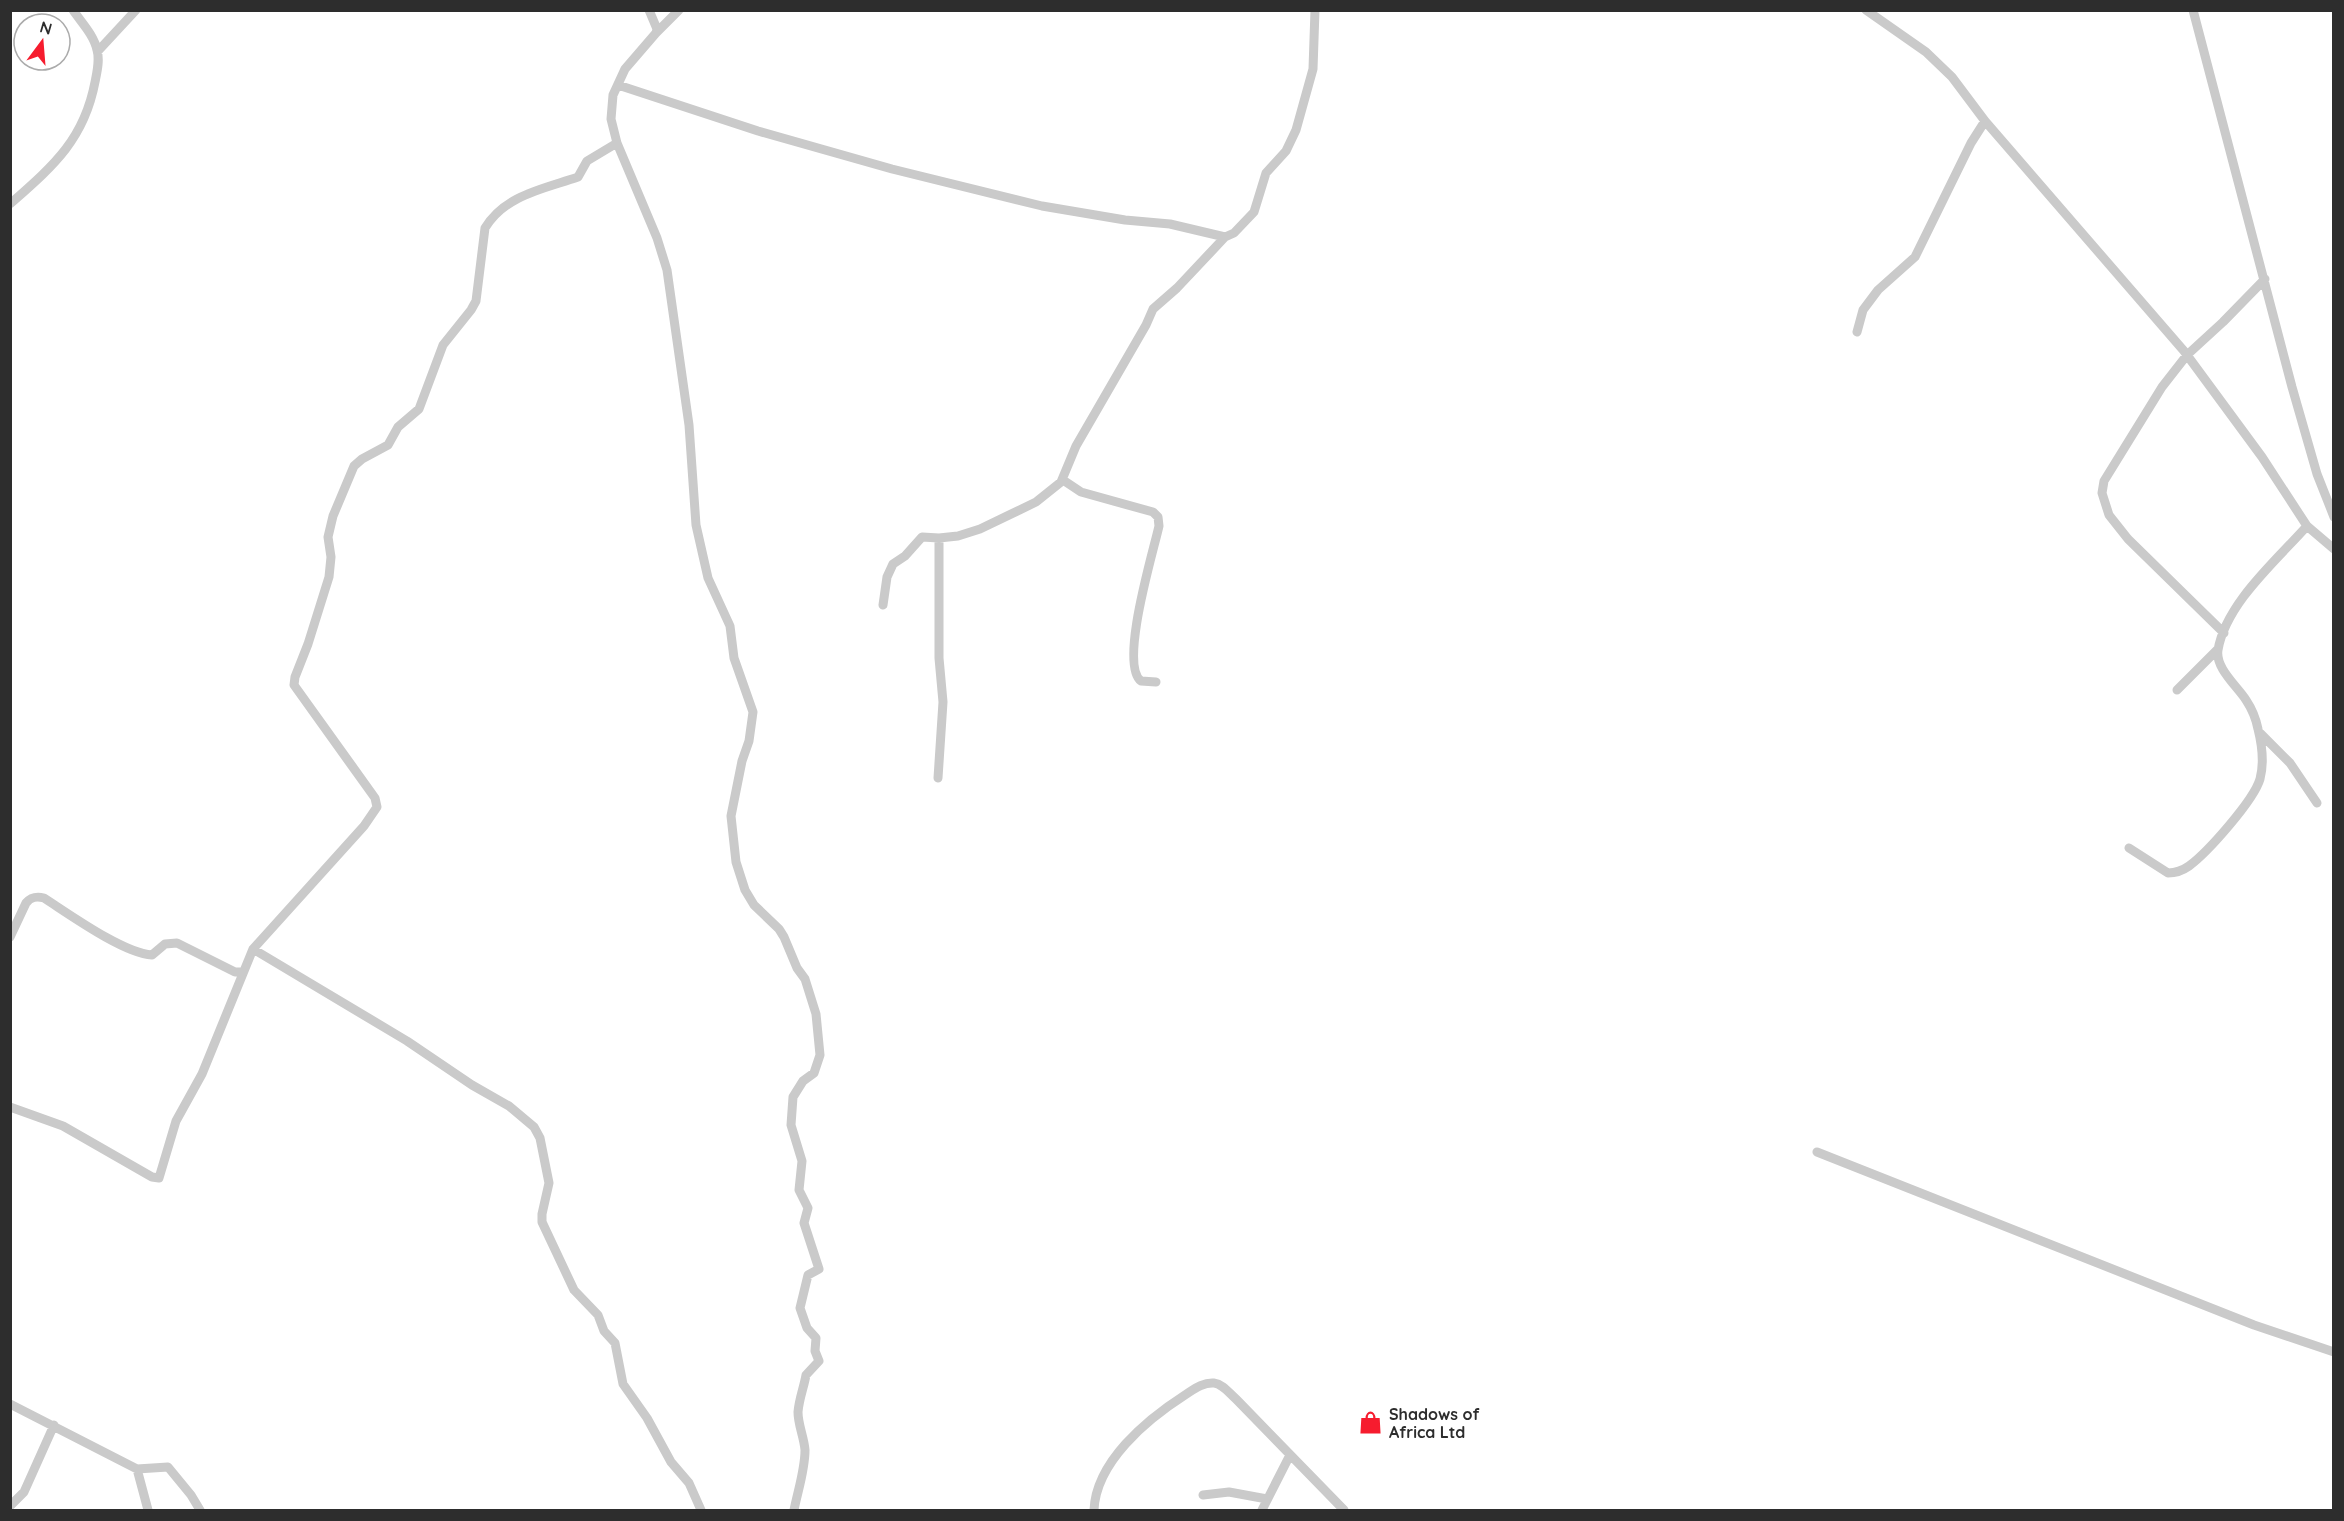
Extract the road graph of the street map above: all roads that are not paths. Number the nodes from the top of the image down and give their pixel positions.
1 (73, 10) edge
2 (136, 10) edge
3 (649, 10) edge
4 (679, 10) edge
5 (1315, 10) edge
6 (1866, 10) edge
7 (2193, 10) edge
8 (656, 33) junction
9 (98, 51) junction
10 (618, 85) junction
11 (1985, 121) junction
12 (617, 143) junction
13 (10, 204) edge
14 (1225, 237) junction
15 (2265, 279) junction
16 (1857, 332) dead end
17 (2187, 355) junction
18 (1063, 480) junction
19 (2334, 518) edge
20 (2307, 525) junction
21 (939, 538) junction
22 (2334, 549) edge
23 (883, 605) dead end
24 (2224, 633) junction
25 (2217, 650) junction
26 (1156, 682) dead end
27 (2177, 690) dead end
28 (2259, 732) junction
29 (938, 778) dead end
30 (2317, 803) dead end
31 (2129, 848) dead end
32 (10, 937) edge
33 (253, 950) junction
34 (243, 972) junction
35 (10, 1107) edge
36 (1817, 1152) dead end
37 (2334, 1352) edge
38 (10, 1404) edge
39 (54, 1425) junction
40 (1290, 1455) junction
41 (137, 1469) junction
42 (1203, 1495) dead end
43 (1267, 1499) junction
44 (10, 1506) edge
45 (148, 1510) edge
46 (200, 1510) edge
47 (701, 1510) edge
48 (794, 1510) edge
49 (1094, 1510) edge
50 (1262, 1510) edge
51 (1344, 1510) edge

1 - 9 street
2 - 9 street
3 - 8 street
4 - 8 street
5 - 14 street
6 - 11 street
7 - 15 street
8 - 10 street
9 - 13 street
10 - 12 street
10 - 14 street
11 - 16 street
11 - 17 street
12 - 33 street
12 - 48 street
14 - 18 street
15 - 17 street
15 - 19 street
17 - 20 street
17 - 24 street
18 - 21 street
18 - 26 street
20 - 22 street
20 - 24 street
21 - 23 street
21 - 29 street
24 - 25 street
25 - 27 street
25 - 28 street
28 - 30 street
28 - 31 street
32 - 34 street
33 - 34 street
33 - 47 street
34 - 35 street
36 - 37 street
38 - 39 street
39 - 41 street
39 - 44 street
40 - 43 street
40 - 49 street
40 - 51 street
41 - 45 street
41 - 46 street
42 - 43 street
43 - 50 street

